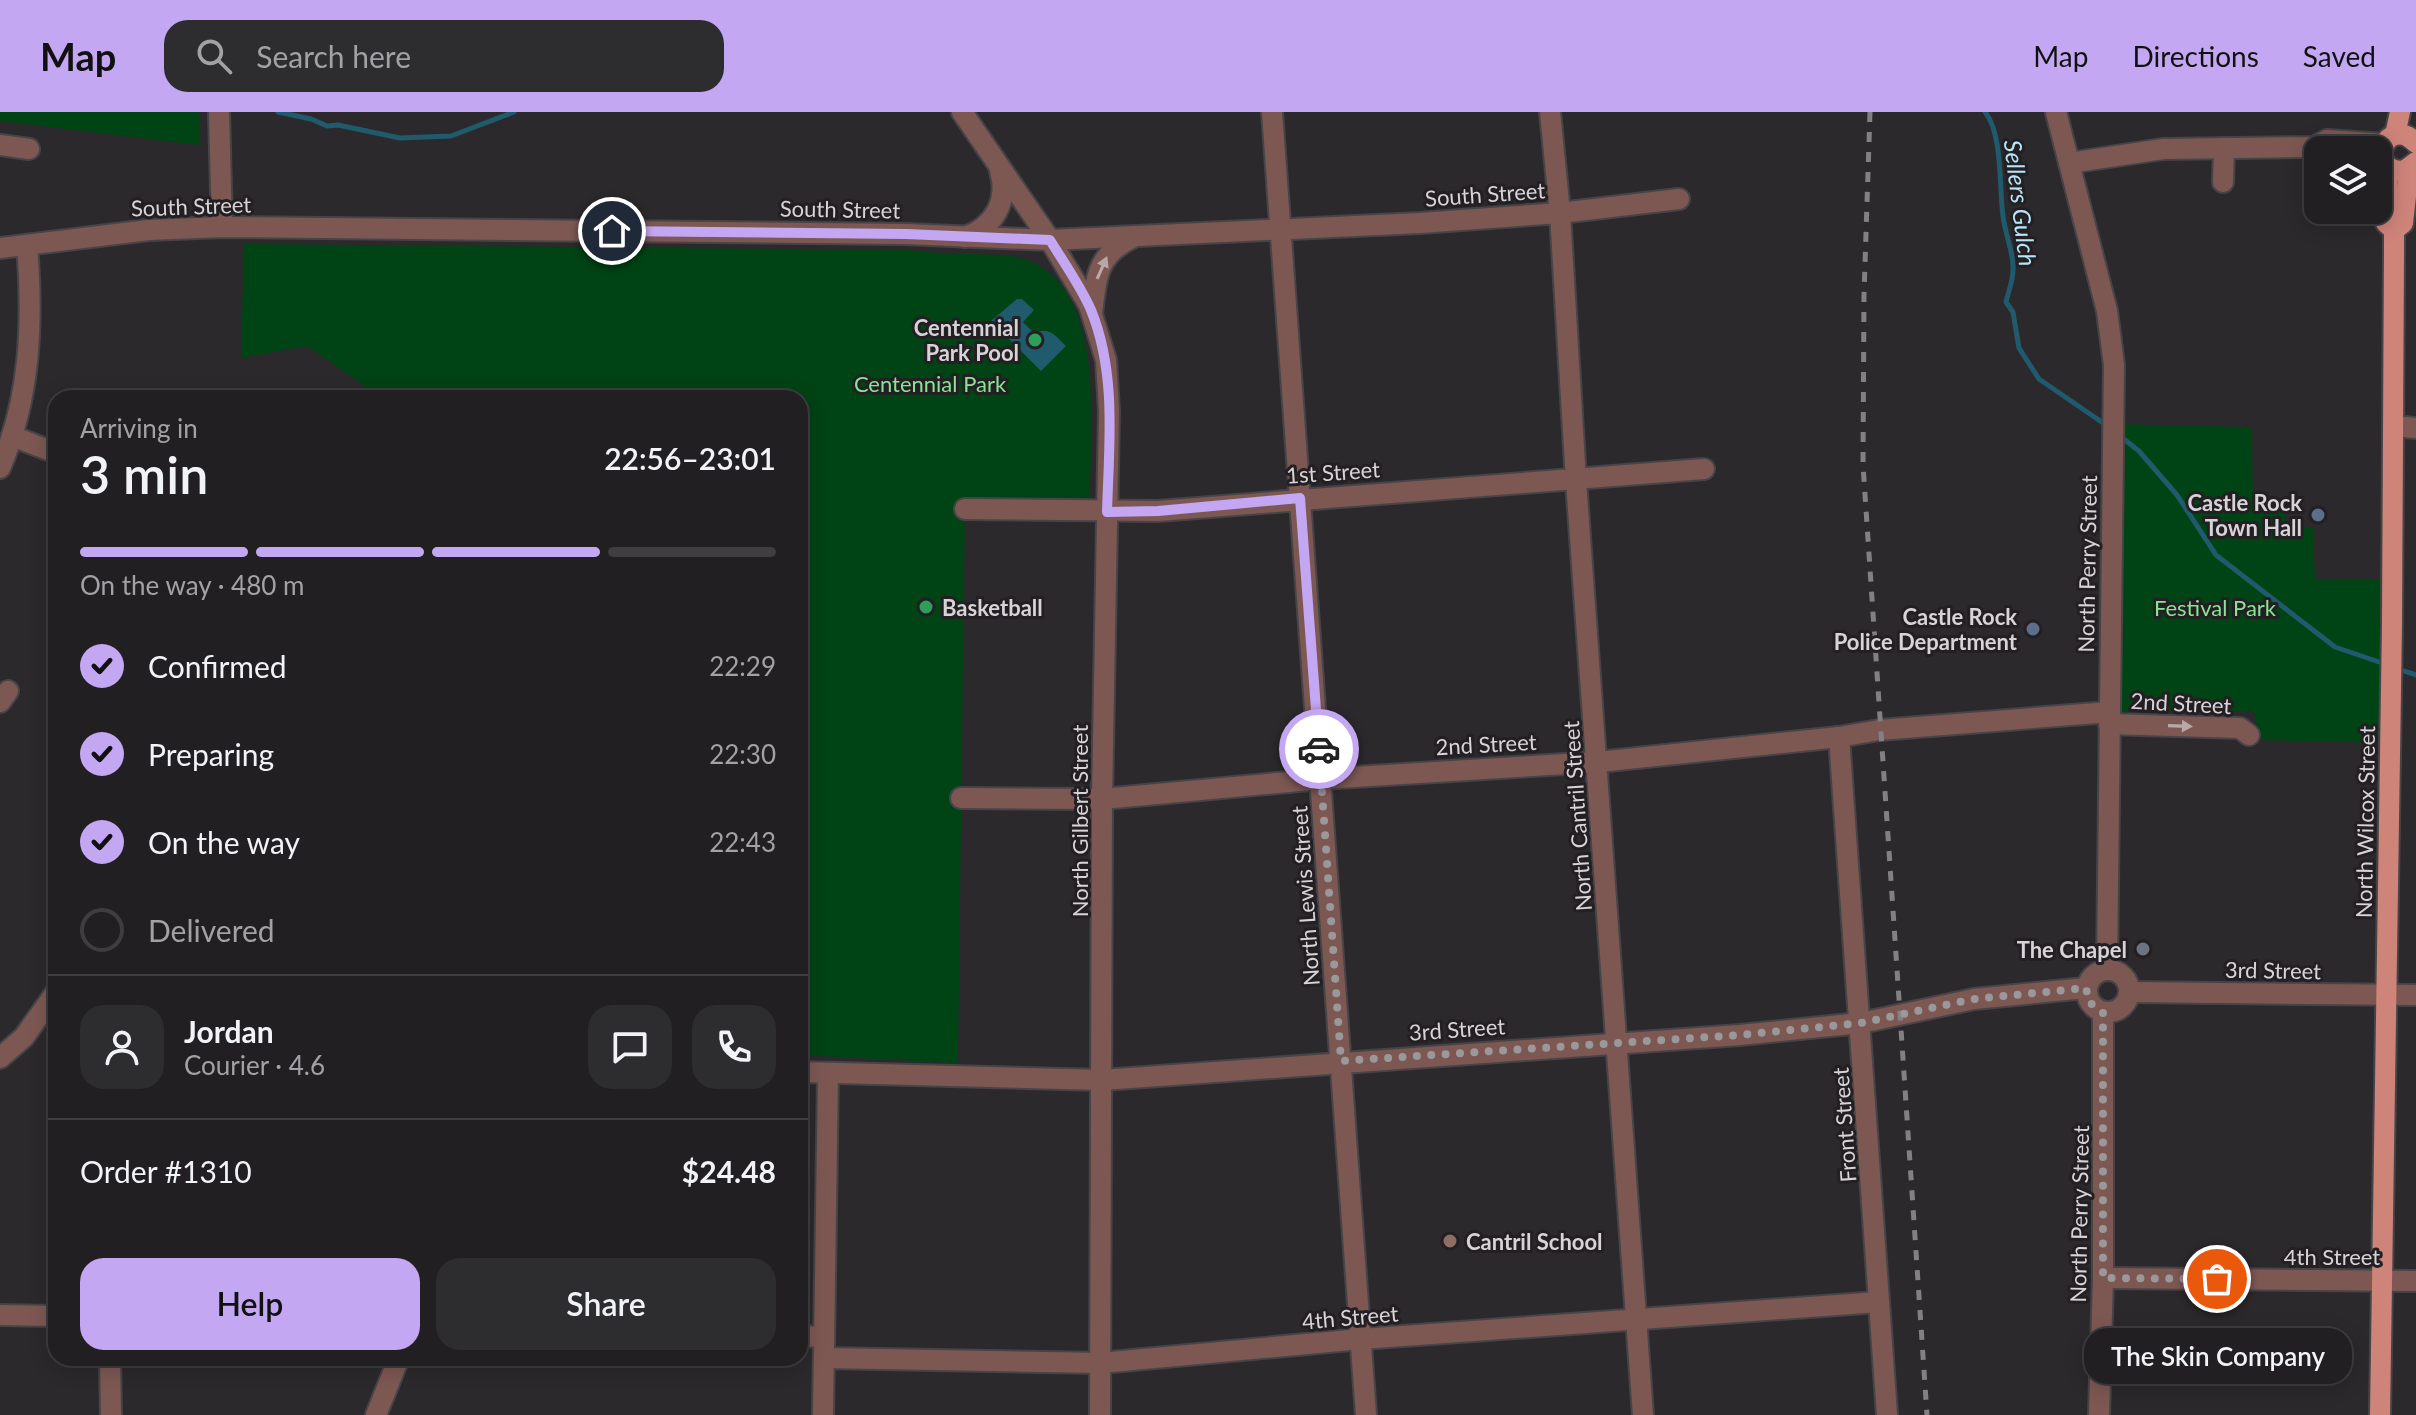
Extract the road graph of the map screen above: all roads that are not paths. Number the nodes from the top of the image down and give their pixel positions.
1 (219, 112) edge
2 (962, 112) edge
3 (1272, 112) edge
4 (1550, 112) edge
5 (2056, 112) edge
6 (2400, 112) edge
7 (2392, 136) edge
8 (2416, 143) edge
9 (0, 145) edge
10 (2224, 148) junction
11 (2304, 148) edge
12 (29, 149) dead end
13 (2392, 149) edge
14 (998, 163) junction
15 (2069, 163) junction
16 (2392, 163) edge
17 (2414, 166) edge
18 (2223, 182) dead end
19 (1679, 199) dead end
20 (1560, 213) junction
21 (2387, 224) edge
22 (222, 227) junction
23 (1282, 229) junction
24 (2394, 230) junction
25 (965, 237) junction
26 (1135, 237) junction
27 (1050, 240) junction
28 (27, 245) junction
29 (0, 248) edge
30 (1092, 314) junction
31 (2393, 426) junction
32 (2416, 428) edge
33 (12, 436) junction
34 (48, 450) edge
35 (0, 468) edge
36 (1704, 469) dead end
37 (1576, 481) junction
38 (1300, 498) junction
39 (965, 509) dead end
40 (1107, 512) junction
41 (2109, 718) junction
42 (2249, 735) dead end
43 (1839, 737) junction
44 (1598, 762) junction
45 (1321, 779) junction
46 (961, 798) dead end
47 (1102, 799) junction
48 (2107, 970) junction
49 (2086, 988) junction
50 (2129, 992) junction
51 (2385, 995) junction
52 (2416, 995) edge
53 (48, 1010) edge
54 (2103, 1013) junction
55 (1861, 1023) junction
56 (1615, 1043) junction
57 (0, 1058) edge
58 (1341, 1061) junction
59 (808, 1072) edge
60 (828, 1073) junction
61 (1102, 1080) junction
62 (2103, 1278) junction
63 (2382, 1281) junction
64 (2416, 1281) edge
65 (1879, 1302) junction
66 (0, 1315) edge
67 (48, 1316) edge
68 (1635, 1319) junction
69 (1361, 1339) junction
70 (808, 1340) edge
71 (824, 1348) junction
72 (1100, 1363) junction
73 (110, 1366) edge
74 (396, 1366) edge
75 (111, 1415) edge
76 (376, 1415) edge
77 (823, 1415) edge
78 (1100, 1415) edge
79 (1366, 1415) edge
80 (1643, 1415) edge
81 (1887, 1415) edge
82 (2099, 1415) edge
83 (2380, 1415) edge

1 - 22 street
2 - 14 street, North Gilbert Street
3 - 23 street, North Lewis Street
4 - 20 street, North Cantril Street
5 - 15 street, North Perry Street
6 - 7 main road
8 - 13 main road
9 - 12 street
10 - 11 street
10 - 15 street
10 - 18 street
14 - 25 street
14 - 27 street, North Gilbert Street
15 - 41 street, North Perry Street
16 - 17 main road
17 - 24 main road, North Wilcox Street
19 - 20 street, South Street
20 - 23 street, South Street
20 - 37 street, North Cantril Street
21 - 24 main road, North Wilcox Street
22 - 25 street, South Street
22 - 28 street, South Street
23 - 26 street, South Street
23 - 38 street, North Lewis Street
24 - 31 main road, North Wilcox Street
25 - 27 street, South Street
26 - 27 street, South Street
30 -> 26 street
27 - 30 street, North Gilbert Street
28 - 29 street, South Street
28 - 33 street
30 - 40 street, North Gilbert Street
31 - 32 street
31 - 51 main road, North Wilcox Street
33 - 34 street
33 - 35 street
36 - 37 street, 1st Street
37 - 38 street, 1st Street
37 - 44 street, North Cantril Street
38 - 40 street, 1st Street
38 - 45 street, North Lewis Street
39 - 40 street, 1st Street
40 - 47 street, North Gilbert Street
41 -> 42 street, 2nd Street
41 - 43 street, 2nd Street
41 - 48 street, North Perry Street
43 - 44 street, 2nd Street
43 - 55 street, Front Street
44 - 45 street, 2nd Street
44 - 56 street, North Cantril Street
45 - 47 street, 2nd Street
45 - 58 street, North Lewis Street
46 - 47 street, 2nd Street
47 - 61 street, North Gilbert Street
48 - 49 street
48 - 50 street
49 - 54 street
49 - 55 street, 3rd Street
50 - 51 street, 3rd Street
50 - 54 street
51 - 52 street, 3rd Street
51 - 63 main road, North Wilcox Street
53 - 57 street
54 - 62 street, North Perry Street
55 - 56 street, 3rd Street
55 - 65 street, Front Street
56 - 58 street, 3rd Street
56 - 68 street, North Cantril Street
58 - 61 street, 3rd Street
58 - 69 street, North Lewis Street
59 - 60 street, 3rd Street
60 - 61 street, 3rd Street
60 - 71 street
61 - 72 street, North Gilbert Street
62 - 63 street, 4th Street
62 - 82 street, North Perry Street
63 - 64 street, 4th Street
63 - 83 main road, North Wilcox Street
65 - 68 street, 4th Street
65 - 81 street, Front Street
66 - 67 street
68 - 69 street, 4th Street
68 - 80 street, North Cantril Street
69 - 72 street, 4th Street
69 - 79 street, North Lewis Street
70 - 71 street, 4th Street
71 - 72 street, 4th Street
71 - 77 street
72 - 78 street, North Gilbert Street
73 - 75 street
74 - 76 street

